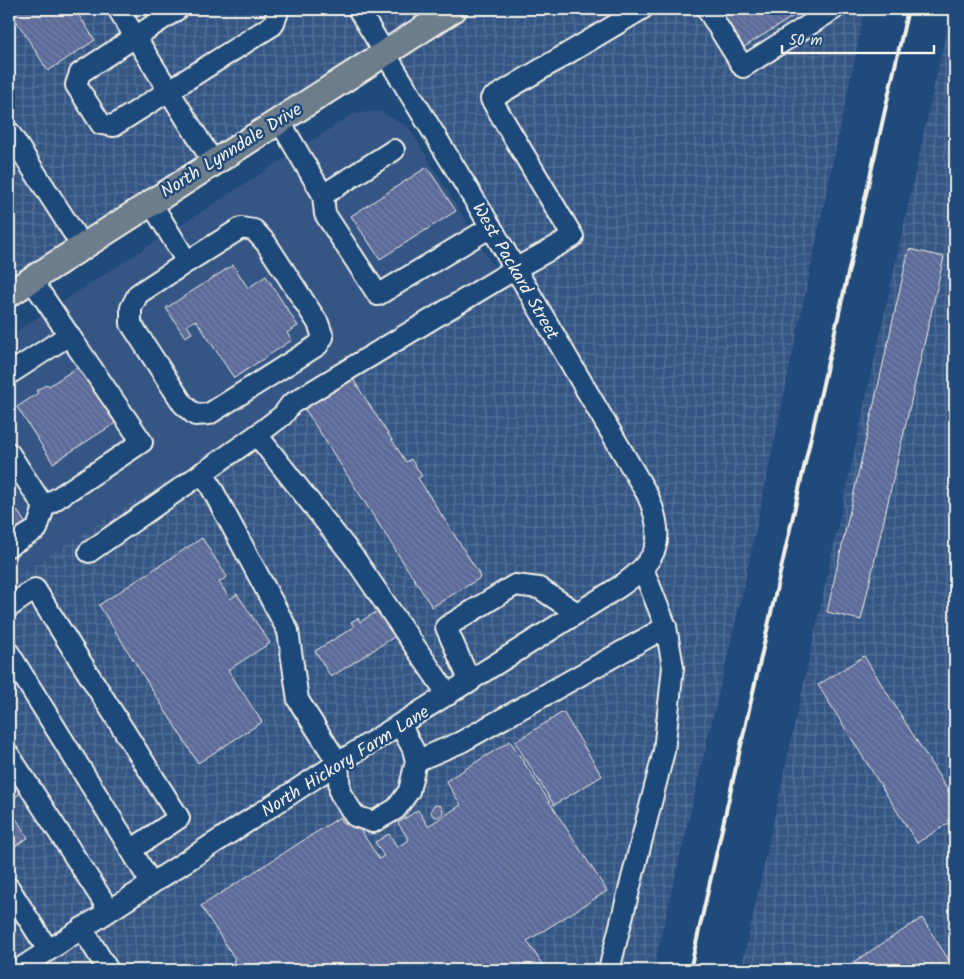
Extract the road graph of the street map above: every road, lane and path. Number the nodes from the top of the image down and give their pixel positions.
1 (118, 9) edge
2 (178, 9) edge
3 (276, 9) edge
4 (358, 9) edge
5 (454, 9) edge
6 (642, 9) edge
7 (707, 9) edge
8 (834, 9) edge
9 (135, 37) junction
10 (385, 52) junction
11 (170, 92) junction
12 (279, 120) junction
13 (9, 132) edge
14 (394, 150) dead end
15 (213, 162) junction
16 (324, 195) junction
17 (150, 202) junction
18 (491, 227) junction
19 (82, 246) junction
20 (187, 262) junction
21 (515, 269) junction
22 (31, 279) junction
23 (9, 294) edge
24 (69, 335) junction
25 (9, 374) edge
26 (257, 435) junction
27 (9, 453) edge
28 (203, 472) junction
29 (44, 507) junction
30 (659, 539) joint
31 (9, 546) edge
32 (89, 552) dead end
33 (643, 569) junction
34 (9, 607) edge
35 (577, 613) junction
36 (666, 627) junction
37 (9, 654) edge
38 (470, 682) junction
39 (448, 695) junction
40 (400, 726) junction
41 (9, 755) edge
42 (416, 761) junction
43 (338, 764) junction
44 (131, 850) junction
45 (152, 883) junction
46 (11, 897) edge
47 (108, 910) junction
48 (82, 928) junction
49 (48, 950) junction
50 (18, 970) edge
51 (108, 970) edge
52 (609, 970) edge

1 - 9 street
2 - 9 street
3 - 11 street
4 - 10 street, West Packard Street
5 - 10 main road, North Lynndale Drive
6 - 21 street
7 - 8 street
9 - 11 street
9 - 11 street
10 - 12 main road, North Lynndale Drive
10 - 18 street, West Packard Street
11 - 15 street
12 - 15 main road, North Lynndale Drive
12 - 16 street
13 - 19 street
14 - 16 street
15 - 17 main road, North Lynndale Drive
16 - 18 street
17 - 19 main road, North Lynndale Drive
17 - 20 street
18 - 21 street, West Packard Street
19 - 22 main road, North Lynndale Drive
20 - 20 street
21 - 26 street
21 - 30 street, West Packard Street
22 - 23 main road, North Lynndale Drive
22 - 24 street
24 - 25 street
24 - 29 street
26 - 28 street
26 - 39 street
27 - 29 street
28 - 32 street
28 - 43 street
29 - 31 street
30 - 33 street, North Hickory Farm Lane
33 - 35 street, North Hickory Farm Lane
33 - 36 street
34 - 44 street
35 - 38 street, North Hickory Farm Lane
35 - 38 street
36 - 42 street
36 - 52 street
37 - 44 street
38 - 39 street, North Hickory Farm Lane
39 - 40 street, North Hickory Farm Lane
40 - 42 street
40 - 43 street, North Hickory Farm Lane
41 - 47 street
42 - 43 street
43 - 45 street, North Hickory Farm Lane
44 - 45 street
45 - 47 street, North Hickory Farm Lane
46 - 49 street
47 - 48 street, North Hickory Farm Lane
48 - 49 street, North Hickory Farm Lane
48 - 51 street
49 - 50 street, North Hickory Farm Lane

